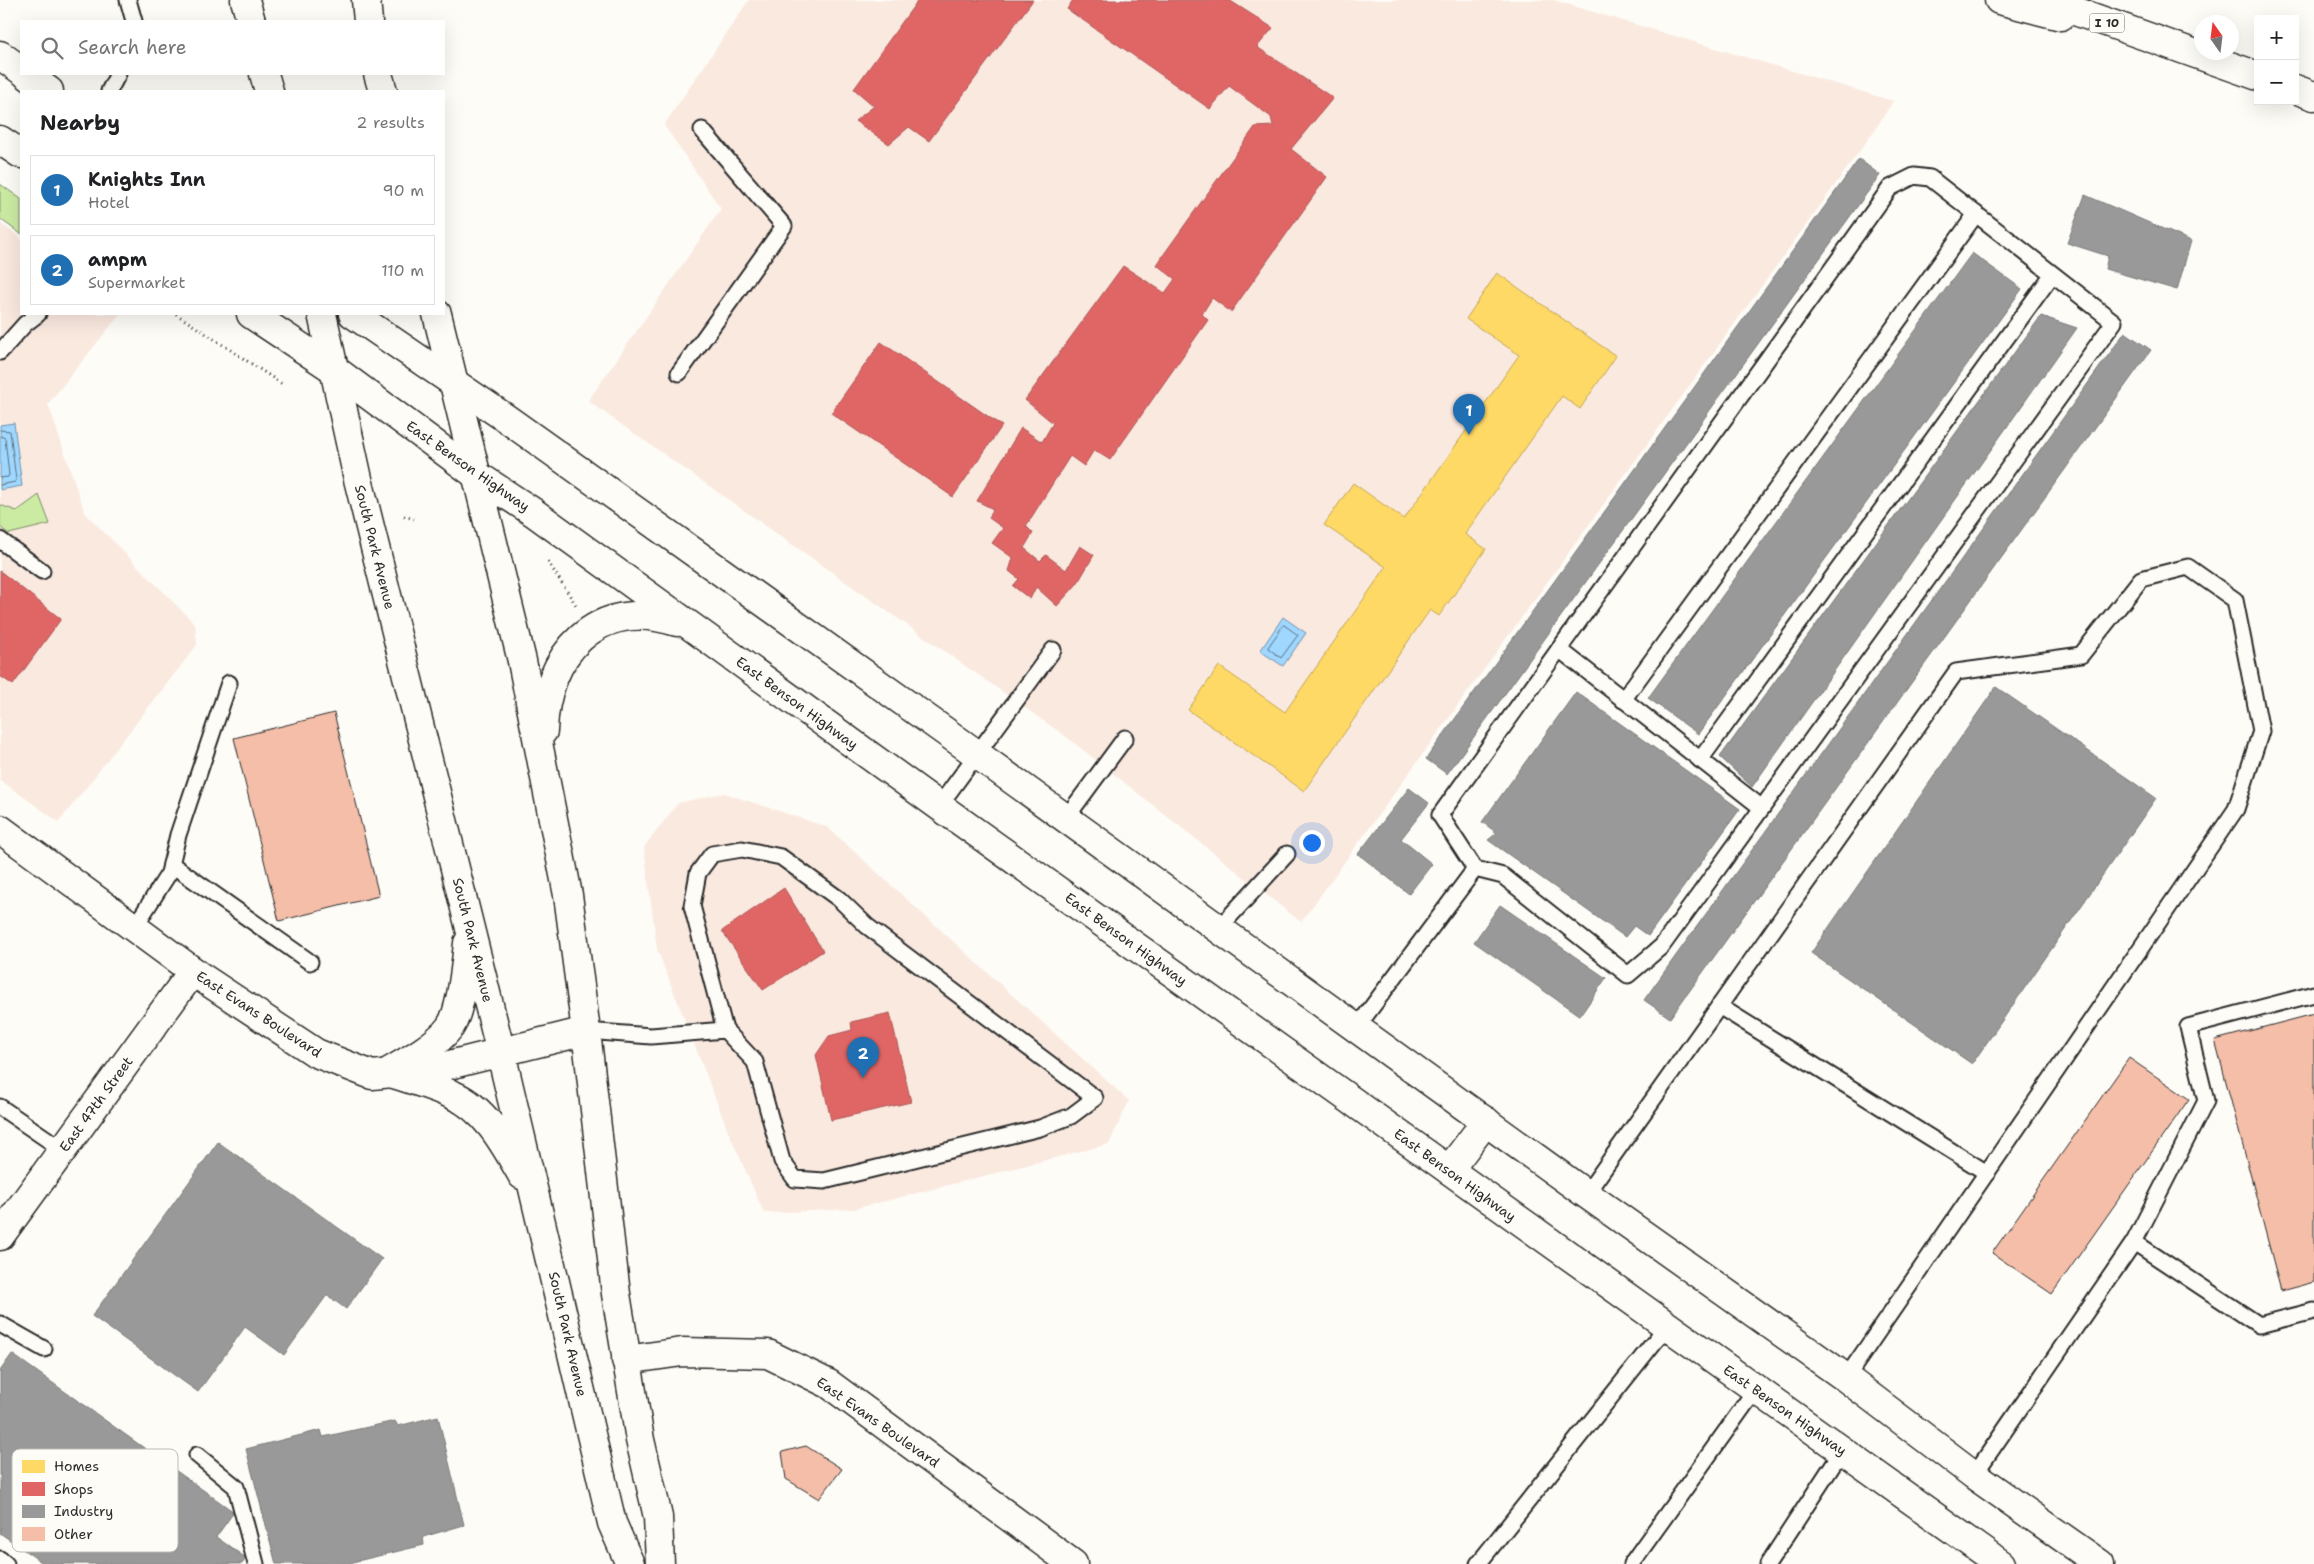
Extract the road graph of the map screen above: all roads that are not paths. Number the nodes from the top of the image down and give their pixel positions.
1 (128, 0) edge
2 (245, 0) edge
3 (364, 0) edge
4 (1999, 0) edge
5 (2044, 0) edge
6 (134, 20) edge
7 (251, 20) edge
8 (367, 20) edge
9 (2171, 45) junction
10 (0, 55) edge
11 (20, 69) edge
12 (27, 75) edge
13 (117, 75) edge
14 (264, 75) edge
15 (378, 75) edge
16 (2254, 75) edge
17 (48, 90) edge
18 (110, 90) edge
19 (269, 90) edge
20 (383, 90) edge
21 (2299, 90) edge
22 (2314, 96) edge
23 (702, 130) dead end
24 (0, 140) edge
25 (20, 153) edge
26 (1976, 214) junction
27 (2052, 274) junction
28 (37, 315) edge
29 (252, 315) edge
30 (322, 315) edge
31 (354, 315) edge
32 (437, 315) edge
33 (0, 352) edge
34 (335, 370) junction
35 (679, 373) dead end
36 (453, 382) junction
37 (475, 474) junction
38 (0, 540) edge
39 (42, 570) dead end
40 (704, 637) junction
41 (1559, 649) junction
42 (1053, 650) dead end
43 (229, 683) dead end
44 (1623, 700) junction
45 (1125, 738) dead end
46 (978, 755) junction
47 (1700, 760) junction
48 (543, 768) junction
49 (939, 806) junction
50 (1762, 808) junction
51 (1066, 818) junction
52 (0, 829) edge
53 (1287, 854) dead end
54 (171, 864) junction
55 (1475, 869) junction
56 (134, 928) junction
57 (1219, 928) junction
58 (470, 930) junction
59 (310, 962) dead end
60 (193, 971) junction
61 (2314, 994) edge
62 (1719, 1006) junction
63 (1357, 1027) junction
64 (725, 1030) junction
65 (586, 1031) junction
66 (501, 1053) junction
67 (389, 1073) junction
68 (0, 1107) edge
69 (1486, 1121) junction
70 (63, 1150) junction
71 (1448, 1170) junction
72 (1987, 1173) junction
73 (1586, 1194) junction
74 (537, 1201) junction
75 (0, 1236) edge
76 (2134, 1242) junction
77 (2314, 1311) edge
78 (0, 1324) edge
79 (1666, 1326) junction
80 (44, 1349) dead end
81 (626, 1360) junction
82 (1846, 1378) junction
83 (1756, 1389) junction
84 (1842, 1451) junction
85 (197, 1455) dead end
86 (1974, 1475) junction
87 (0, 1559) edge
88 (6, 1564) edge
89 (256, 1564) edge
90 (630, 1564) edge
91 (660, 1564) edge
92 (1073, 1564) edge
93 (1478, 1564) edge
94 (1631, 1564) edge
95 (1768, 1564) edge
96 (2001, 1564) edge
97 (2100, 1564) edge

1 - 6 lane
2 - 7 main road
3 - 8 main road
4 - 9 main road
5 - 9 main road, I 10
9 - 16 main road, I 10
10 - 11 main road
12 - 17 main road
13 - 18 lane
14 - 19 main road
15 - 20 main road
21 - 22 main road
23 - 35 lane
24 - 25 main road
26 - 27 lane
26 - 41 lane
26 - 44 lane
27 - 47 lane
27 - 50 lane
28 - 33 lane
29 - 34 main road, East Benson Highway
30 - 34 main road, South Park Avenue
31 - 36 main road
32 - 36 main road
34 - 37 main road, East Benson Highway
34 - 58 main road, South Park Avenue
36 - 37 main road
36 - 46 main road
37 - 40 main road, East Benson Highway
37 - 48 main road
38 - 39 lane
40 - 48 main road
40 - 49 main road, East Benson Highway
41 - 44 lane
41 - 55 lane
42 - 46 lane
43 - 54 lane
44 - 47 lane
45 - 51 lane
46 - 49 lane
46 - 51 main road
47 - 50 lane
48 - 65 main road
49 - 71 main road, East Benson Highway
50 - 55 lane
51 - 57 main road
52 - 56 main road, East Evans Boulevard
53 - 57 lane
54 - 56 lane
54 - 59 lane
55 - 63 lane
56 - 60 main road, East Evans Boulevard
57 - 63 main road
58 - 66 main road, South Park Avenue
58 - 67 main road
60 - 67 main road, East Evans Boulevard
60 - 70 main road, East 47th Street
61 - 76 lane
62 - 72 lane
62 - 72 lane
62 - 73 lane
63 - 69 main road
64 - 64 lane
64 - 65 lane
65 - 66 main road, East Evans Boulevard
65 - 81 main road
66 - 67 main road, East Evans Boulevard
66 - 74 main road, South Park Avenue
67 - 74 main road
68 - 70 lane
69 - 71 main road
69 - 73 main road
70 - 75 main road, East 47th Street
71 - 79 main road, East Benson Highway
72 - 82 lane
73 - 82 main road
74 - 90 main road, South Park Avenue
76 - 77 lane
76 - 86 lane
78 - 80 lane
79 - 83 main road, East Benson Highway
79 - 93 lane
81 - 91 main road
81 - 92 main road, East Evans Boulevard
82 - 86 main road
83 - 84 main road, East Benson Highway
83 - 94 lane
84 - 95 lane
84 - 96 main road, East Benson Highway
85 - 89 lane
86 - 97 main road
87 - 88 lane

